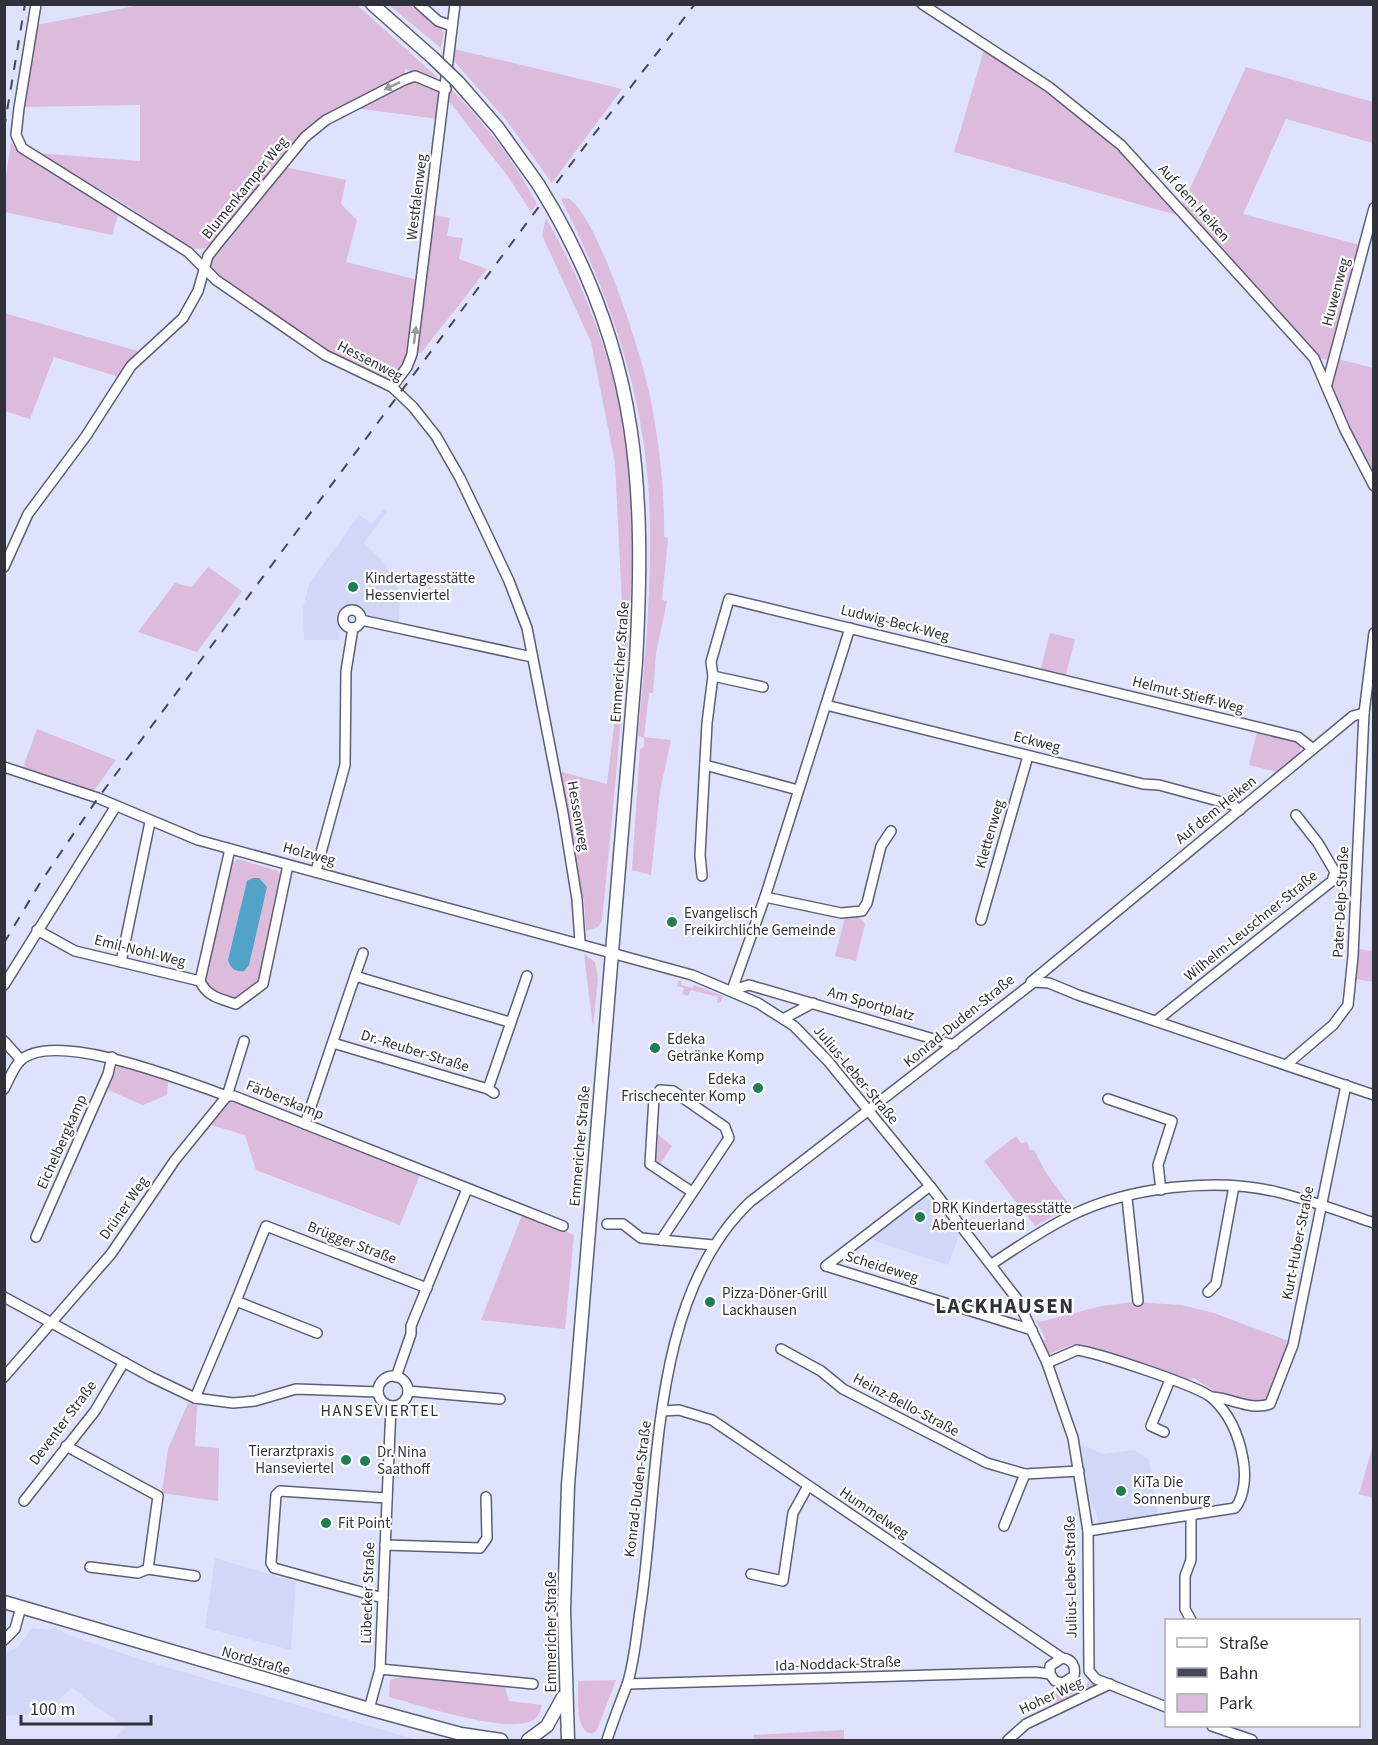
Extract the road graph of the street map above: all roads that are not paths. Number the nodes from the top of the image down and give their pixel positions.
1 (36, 4) edge
2 (372, 4) edge
3 (419, 4) edge
4 (455, 4) edge
5 (922, 4) edge
6 (452, 26) junction
7 (446, 89) junction
8 (1374, 208) edge
9 (204, 268) junction
10 (1327, 384) junction
11 (392, 387) junction
12 (1374, 486) edge
13 (4, 567) edge
14 (361, 620) junction
15 (353, 628) junction
16 (850, 628) junction
17 (1374, 633) edge
18 (532, 657) junction
19 (713, 676) junction
20 (1052, 679) joint
21 (763, 687) dead end
22 (826, 705) junction
23 (1365, 713) junction
24 (1313, 749) junction
25 (1028, 756) junction
26 (705, 765) junction
27 (4, 767) edge
28 (798, 790) junction
29 (116, 806) junction
30 (1240, 810) junction
31 (1296, 815) dead end
32 (150, 822) junction
33 (891, 831) dead end
34 (231, 849) junction
35 (288, 865) junction
36 (316, 872) junction
37 (702, 876) dead end
38 (765, 897) junction
39 (981, 920) dead end
40 (37, 930) junction
41 (580, 942) junction
42 (612, 952) junction
43 (363, 953) dead end
44 (120, 962) junction
45 (355, 976) junction
46 (526, 976) dead end
47 (200, 981) junction
48 (4, 985) edge
49 (1027, 986) junction
50 (732, 990) junction
51 (813, 1003) junction
52 (783, 1019) junction
53 (1156, 1021) junction
54 (509, 1022) junction
55 (4, 1041) edge
56 (244, 1041) dead end
57 (333, 1043) junction
58 (954, 1045) junction
59 (112, 1057) junction
60 (21, 1060) junction
61 (1286, 1065) junction
62 (1346, 1085) junction
63 (4, 1089) edge
64 (1374, 1095) edge
65 (227, 1096) junction
66 (1107, 1099) dead end
67 (869, 1112) junction
68 (305, 1124) junction
69 (930, 1186) junction
70 (1234, 1186) junction
71 (467, 1189) junction
72 (1161, 1190) junction
73 (692, 1192) junction
74 (1127, 1198) junction
75 (1320, 1205) junction
76 (1374, 1223) edge
77 (607, 1224) dead end
78 (563, 1226) dead end
79 (36, 1237) dead end
80 (661, 1240) junction
81 (713, 1245) junction
82 (992, 1264) junction
83 (427, 1288) junction
84 (1208, 1292) dead end
85 (4, 1297) edge
86 (236, 1300) junction
87 (1138, 1302) dead end
88 (52, 1321) junction
89 (1032, 1330) junction
90 (317, 1333) dead end
91 (781, 1349) dead end
92 (124, 1362) junction
93 (1047, 1363) junction
94 (4, 1377) edge
95 (396, 1377) junction
96 (1170, 1380) junction
97 (408, 1391) junction
98 (378, 1392) junction
99 (1212, 1397) junction
100 (195, 1398) junction
101 (500, 1399) dead end
102 (391, 1406) junction
103 (663, 1411) junction
104 (1164, 1432) dead end
105 (66, 1446) junction
106 (1079, 1471) junction
107 (1025, 1474) junction
108 (808, 1486) junction
109 (486, 1497) dead end
110 (387, 1498) junction
111 (24, 1501) dead end
112 (1191, 1517) junction
113 (1004, 1526) dead end
114 (1088, 1531) junction
115 (385, 1545) junction
116 (90, 1567) dead end
117 (148, 1569) junction
118 (752, 1574) dead end
119 (195, 1576) dead end
120 (383, 1598) junction
121 (4, 1602) edge
122 (21, 1607) junction
123 (1190, 1619) edge
124 (4, 1640) edge
125 (1062, 1658) junction
126 (380, 1669) junction
127 (1050, 1674) junction
128 (533, 1684) dead end
129 (627, 1684) junction
130 (1110, 1684) junction
131 (565, 1693) junction
132 (1165, 1706) edge
133 (369, 1709) junction
134 (1217, 1727) edge
135 (501, 1740) edge
136 (528, 1740) edge
137 (568, 1740) edge
138 (608, 1740) edge
139 (1008, 1740) edge
140 (1252, 1740) edge

1 - 9 street, Hessenweg
2 - 42 main road, Emmericher Straße, bridge
3 - 6 street
4 - 6 street, Westfalenweg
5 - 10 street, Auf dem Heiken
6 - 7 street, Westfalenweg
7 -> 9 street, Blumenkamper Weg
11 -> 7 street, Westfalenweg
8 - 10 street, Huwenweg
9 - 11 street, Hessenweg
9 - 13 street, Blumenkamper Weg
10 - 12 street, Auf dem Heiken
11 - 18 street, Hessenweg
14 - 15 street
14 - 15 street
14 - 18 street
15 - 36 street
16 - 19 street, Ludwig-Beck-Weg
16 - 20 street, Ludwig-Beck-Weg
16 - 22 street
17 - 23 street
18 - 41 street, Hessenweg
19 - 21 street
19 - 26 street
20 - 24 street, Helmut-Stieff-Weg
22 - 25 street, Eckweg
22 - 28 street
23 - 24 street, Auf dem Heiken
23 - 61 street, Pater-Delp-Straße
24 - 30 street, Auf dem Heiken
25 - 30 street, Eckweg
25 - 39 street, Klettenweg
26 - 28 street
26 - 37 street
27 - 29 street, Holzweg
28 - 38 street
29 - 32 street, Holzweg
29 - 40 street
30 - 49 street, Auf dem Heiken
31 - 53 street, Wilhelm-Leuschner-Straße
32 - 34 street, Holzweg
32 - 44 street
33 - 38 street
34 - 35 street, Holzweg
34 - 47 street
35 - 36 street, Holzweg
35 - 47 street, Emil-Nohl-Weg
36 - 41 street, Holzweg
38 - 50 street
40 - 44 street, Emil-Nohl-Weg
40 - 48 street
41 - 42 street, Holzweg
42 - 50 street, Julius-Leber-Straße
42 - 131 main road, Emmericher Straße
43 - 45 street
44 - 47 street, Emil-Nohl-Weg
45 - 54 street
45 - 57 street
46 - 54 street, Dr.-Reuber-Straße
49 - 53 street, Konrad-Duden-Straße
49 - 58 street, Konrad-Duden-Straße
50 - 51 street, Am Sportplatz
50 - 52 street, Julius-Leber-Straße
51 - 52 street, Am Sportplatz
51 - 58 street, Am Sportplatz
52 - 67 street, Julius-Leber-Straße
53 - 61 street, Konrad-Duden-Straße
54 - 57 street, Dr.-Reuber-Straße
55 - 60 street
56 - 65 street, Drüner Weg
57 - 68 street
58 - 67 street, Konrad-Duden-Straße
59 - 60 street, Färberskamp
59 - 65 street, Färberskamp
59 - 79 street, Eichelbergkamp
60 - 63 street
61 - 62 street, Konrad-Duden-Straße
62 - 64 street, Konrad-Duden-Straße
62 - 75 street, Kurt-Huber-Straße
65 - 68 street, Färberskamp
65 - 88 street, Drüner Weg
66 - 72 street
67 - 69 street, Julius-Leber-Straße
67 - 81 street, Konrad-Duden-Straße
68 - 71 street, Färberskamp
69 - 82 street, Julius-Leber-Straße
69 - 89 street, Scheideweg
70 - 72 street
70 - 75 street
70 - 84 street
71 - 78 street, Färberskamp
71 - 83 street
72 - 74 street
73 - 73 street
73 - 80 street
74 - 82 street
74 - 87 street
75 - 76 street
75 - 99 street, Kurt-Huber-Straße
77 - 80 street
80 - 81 street
81 - 103 street, Konrad-Duden-Straße
82 - 89 street, Julius-Leber-Straße
83 - 86 street, Brügger Straße
83 - 95 street
85 - 88 street
86 - 90 street
86 - 100 street
88 - 92 street
88 - 94 street, Drüner Weg
89 - 93 street, Julius-Leber-Straße
91 - 107 street, Heinz-Bello-Straße
92 - 100 street
92 - 105 street, Deventer Straße
93 - 96 street
93 - 106 street, Julius-Leber-Straße
95 - 97 street
95 - 98 street
96 - 99 street
96 - 104 street
97 - 101 street
97 - 102 street
98 - 100 street
98 - 102 street
99 - 112 street
102 - 110 street, Lübecker Straße
103 - 108 street, Hummelweg
103 - 129 street, Konrad-Duden-Straße
105 - 111 street, Deventer Straße
105 - 117 street
106 - 107 street, Heinz-Bello-Straße
106 - 114 street, Julius-Leber-Straße
107 - 113 street
108 - 118 street
108 - 125 street, Hummelweg
109 - 115 street
110 - 115 street, Lübecker Straße
110 - 120 street
112 - 114 street
112 - 123 street
114 - 130 street, Julius-Leber-Straße
115 - 120 street, Lübecker Straße
116 - 117 street
117 - 119 street
120 - 126 street, Lübecker Straße
121 - 122 main road, Nordstraße
122 - 124 street
122 - 133 main road, Nordstraße
125 - 127 street
125 - 127 street, Ida-Noddack-Straße
126 - 128 street
126 - 133 street, Lübecker Straße
127 - 129 street, Ida-Noddack-Straße
129 - 138 street, Konrad-Duden-Straße
130 - 132 street, Julius-Leber-Straße
130 - 139 street, Hoher Weg
131 - 136 main road
131 - 137 main road, Emmericher Straße
133 - 135 main road, Nordstraße
134 - 140 street

